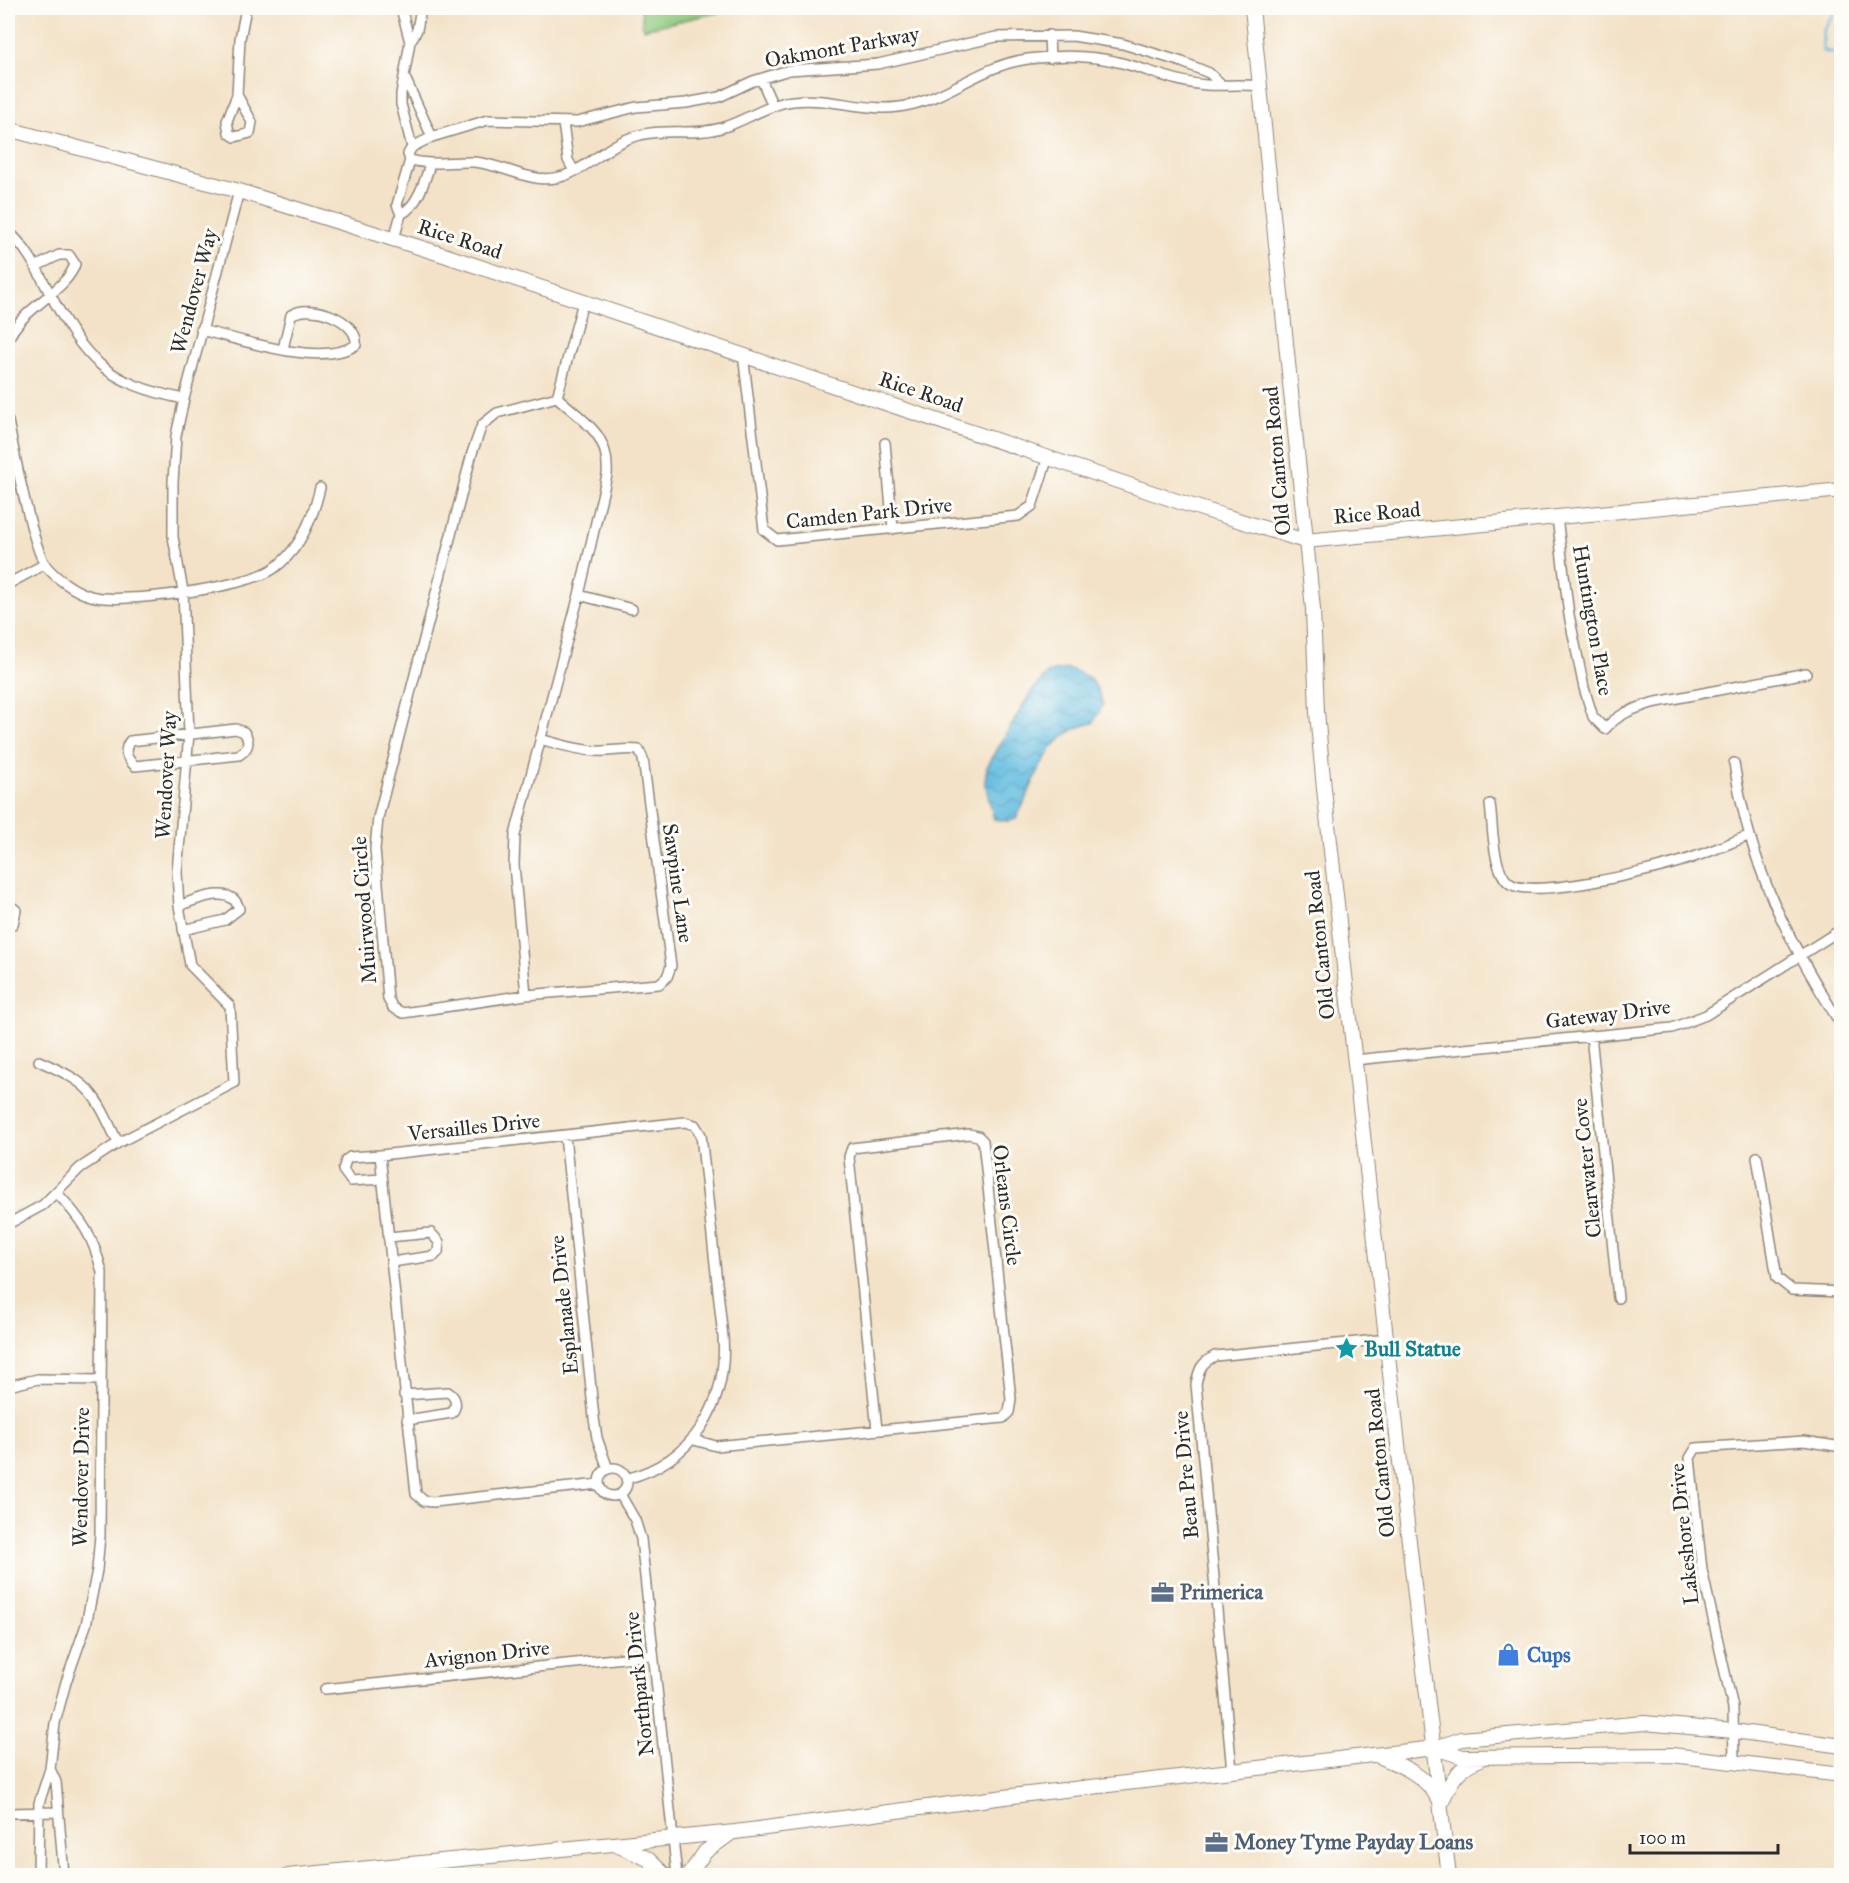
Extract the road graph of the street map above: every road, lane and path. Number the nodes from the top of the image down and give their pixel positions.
1 (246, 8) edge
2 (401, 8) edge
3 (421, 8) edge
4 (1252, 8) edge
5 (1049, 34) junction
6 (410, 42) junction
7 (1127, 45) junction
8 (1050, 58) junction
9 (1122, 63) junction
10 (761, 79) junction
11 (406, 80) junction
12 (1220, 83) junction
13 (1260, 86) junction
14 (237, 95) dead end
15 (773, 106) junction
16 (563, 123) junction
17 (8, 129) edge
18 (432, 137) junction
19 (412, 147) junction
20 (410, 160) junction
21 (430, 164) junction
22 (574, 171) junction
23 (239, 191) junction
24 (401, 214) junction
25 (8, 231) edge
26 (394, 239) junction
27 (37, 266) junction
28 (50, 293) junction
29 (583, 302) junction
30 (201, 330) junction
31 (8, 340) edge
32 (283, 349) junction
33 (743, 354) junction
34 (557, 397) junction
35 (184, 399) junction
36 (8, 421) edge
37 (885, 443) dead end
38 (1048, 457) junction
39 (320, 488) dead end
40 (1842, 490) edge
41 (1557, 517) junction
42 (893, 529) junction
43 (1305, 541) junction
44 (45, 564) junction
45 (8, 584) edge
46 (183, 591) junction
47 (579, 595) junction
48 (632, 609) dead end
49 (1806, 673) dead end
50 (189, 734) junction
51 (540, 739) junction
52 (186, 763) junction
53 (1734, 763) dead end
54 (1491, 804) dead end
55 (1748, 837) junction
56 (8, 904) edge
57 (179, 906) junction
58 (8, 927) edge
59 (1842, 929) edge
60 (183, 930) junction
61 (1799, 958) junction
62 (525, 995) junction
63 (1842, 1026) edge
64 (1591, 1035) junction
65 (1354, 1060) junction
66 (39, 1061) dead end
67 (565, 1136) junction
68 (118, 1143) junction
69 (380, 1155) junction
70 (1757, 1157) dead end
71 (382, 1179) junction
72 (57, 1193) junction
73 (8, 1224) edge
74 (388, 1238) junction
75 (391, 1262) junction
76 (1842, 1292) edge
77 (1618, 1298) dead end
78 (1388, 1339) junction
79 (101, 1380) junction
80 (8, 1386) edge
81 (404, 1395) junction
82 (407, 1420) junction
83 (877, 1431) junction
84 (694, 1440) junction
85 (1842, 1447) edge
86 (608, 1469) junction
87 (626, 1479) junction
88 (599, 1484) junction
89 (620, 1494) junction
90 (653, 1655) junction
91 (325, 1689) dead end
92 (1734, 1731) junction
93 (1842, 1746) edge
94 (1435, 1748) junction
95 (1374, 1755) junction
96 (1489, 1756) junction
97 (1734, 1761) junction
98 (50, 1769) junction
99 (1232, 1771) junction
100 (1842, 1775) edge
101 (1441, 1804) junction
102 (38, 1812) junction
103 (58, 1812) junction
104 (8, 1813) edge
105 (735, 1832) junction
106 (674, 1838) junction
107 (615, 1844) junction
108 (38, 1875) edge
109 (64, 1875) edge
110 (288, 1875) edge
111 (666, 1875) edge
112 (678, 1875) edge
113 (688, 1875) edge
114 (1449, 1875) edge

1 - 14 street
2 - 6 street
3 - 6 street
4 - 13 main road, Old Canton Road
5 - 7 street, Oakmont Parkway
5 - 8 street
5 - 10 street, Oakmont Parkway
6 - 11 street
7 - 9 street
7 - 12 street, Oakmont Parkway
8 - 9 street, Oakmont Parkway
8 - 15 street, Oakmont Parkway
9 - 12 street, Oakmont Parkway
10 - 15 street
10 - 16 street, Oakmont Parkway
11 - 18 street
11 - 19 street
12 - 13 street, Oakmont Parkway
13 - 43 main road, Old Canton Road
15 - 22 street, Oakmont Parkway
16 - 18 street, Oakmont Parkway
16 - 22 street
17 - 23 main road, Rice Road
18 - 19 street, Oakmont Parkway
19 - 20 street
20 - 21 street, Oakmont Parkway
20 - 24 street
21 - 22 street, Oakmont Parkway
21 - 24 street
23 - 26 main road, Rice Road
23 - 30 street, Wendover Way
24 - 26 street
25 - 27 street
26 - 29 main road, Rice Road
27 - 28 street
27 - 28 street
28 - 31 street
28 - 35 street
29 - 33 main road, Rice Road
29 - 34 street
30 - 32 street
30 - 35 street, Wendover Way
32 - 32 street
33 - 38 main road, Rice Road
33 - 42 street, Camden Park Drive
34 - 47 street
34 - 62 street, Muirwood Circle
35 - 46 street, Wendover Way
36 - 44 street
37 - 42 street
38 - 42 street, Camden Park Drive
38 - 43 main road, Rice Road
39 - 46 street
40 - 41 main road, Rice Road
41 - 43 main road, Rice Road
41 - 49 street, Huntington Place
43 - 65 main road, Old Canton Road
44 - 45 street
44 - 46 street
46 - 50 street, Wendover Way
47 - 48 street
47 - 51 street
50 - 52 street, Wendover Way
50 - 52 street
50 - 52 street
51 - 62 street
51 - 62 street, Sawpine Lane
52 - 57 street, Wendover Way
53 - 55 street
54 - 55 street
55 - 61 street
56 - 58 street
57 - 60 street, Wendover Way
57 - 60 street
59 - 61 street, Gateway Drive
60 - 68 street, Wendover Way
61 - 63 street
61 - 64 street, Gateway Drive
64 - 65 street, Gateway Drive
64 - 77 street, Clearwater Cove
65 - 78 main road, Old Canton Road
66 - 68 street
67 - 69 street, Versailles Drive
67 - 84 street, Versailles Drive
67 - 86 street, Esplanade Drive
68 - 72 street, Wendover Way
69 - 71 street, Versailles Drive
69 - 71 street
70 - 76 street
71 - 74 street, Versailles Drive
72 - 73 street, Wendover Way
72 - 79 street, Wendover Drive
74 - 75 street, Versailles Drive
74 - 75 street
75 - 81 street, Versailles Drive
78 - 94 main road, Old Canton Road
78 - 99 street, Beau Pre Drive
79 - 80 street
79 - 98 street, Wendover Drive
81 - 82 street, Versailles Drive
81 - 82 street
82 - 88 street, Versailles Drive
83 - 83 street, Orleans Circle
83 - 84 street, Orleans Circle
84 - 87 street, Versailles Drive
85 - 92 street, Lakeshore Drive
86 - 87 street
86 - 88 street
87 - 89 street
88 - 89 street
89 - 90 street, Northpark Drive
90 - 91 street, Avignon Drive
90 - 106 street, Northpark Drive
92 - 93 main road
92 - 94 main road
92 - 97 street, Lakeshore Drive
94 - 95 main road
94 - 96 main road
94 - 101 main road, Old Canton Road
95 - 99 main road
95 - 101 main road
96 - 97 main road
96 - 101 main road
97 - 100 main road
98 - 102 street, Wendover Drive
98 - 103 street, Wendover Drive
99 - 105 main road
101 - 114 main road, Old Canton Road
102 - 103 street
102 - 104 street
102 - 108 street, Wendover Drive
103 - 109 street, Wendover Drive
105 - 106 main road
105 - 113 main road
106 - 107 main road
106 - 112 street, Northpark Drive
107 - 110 main road
107 - 111 main road

